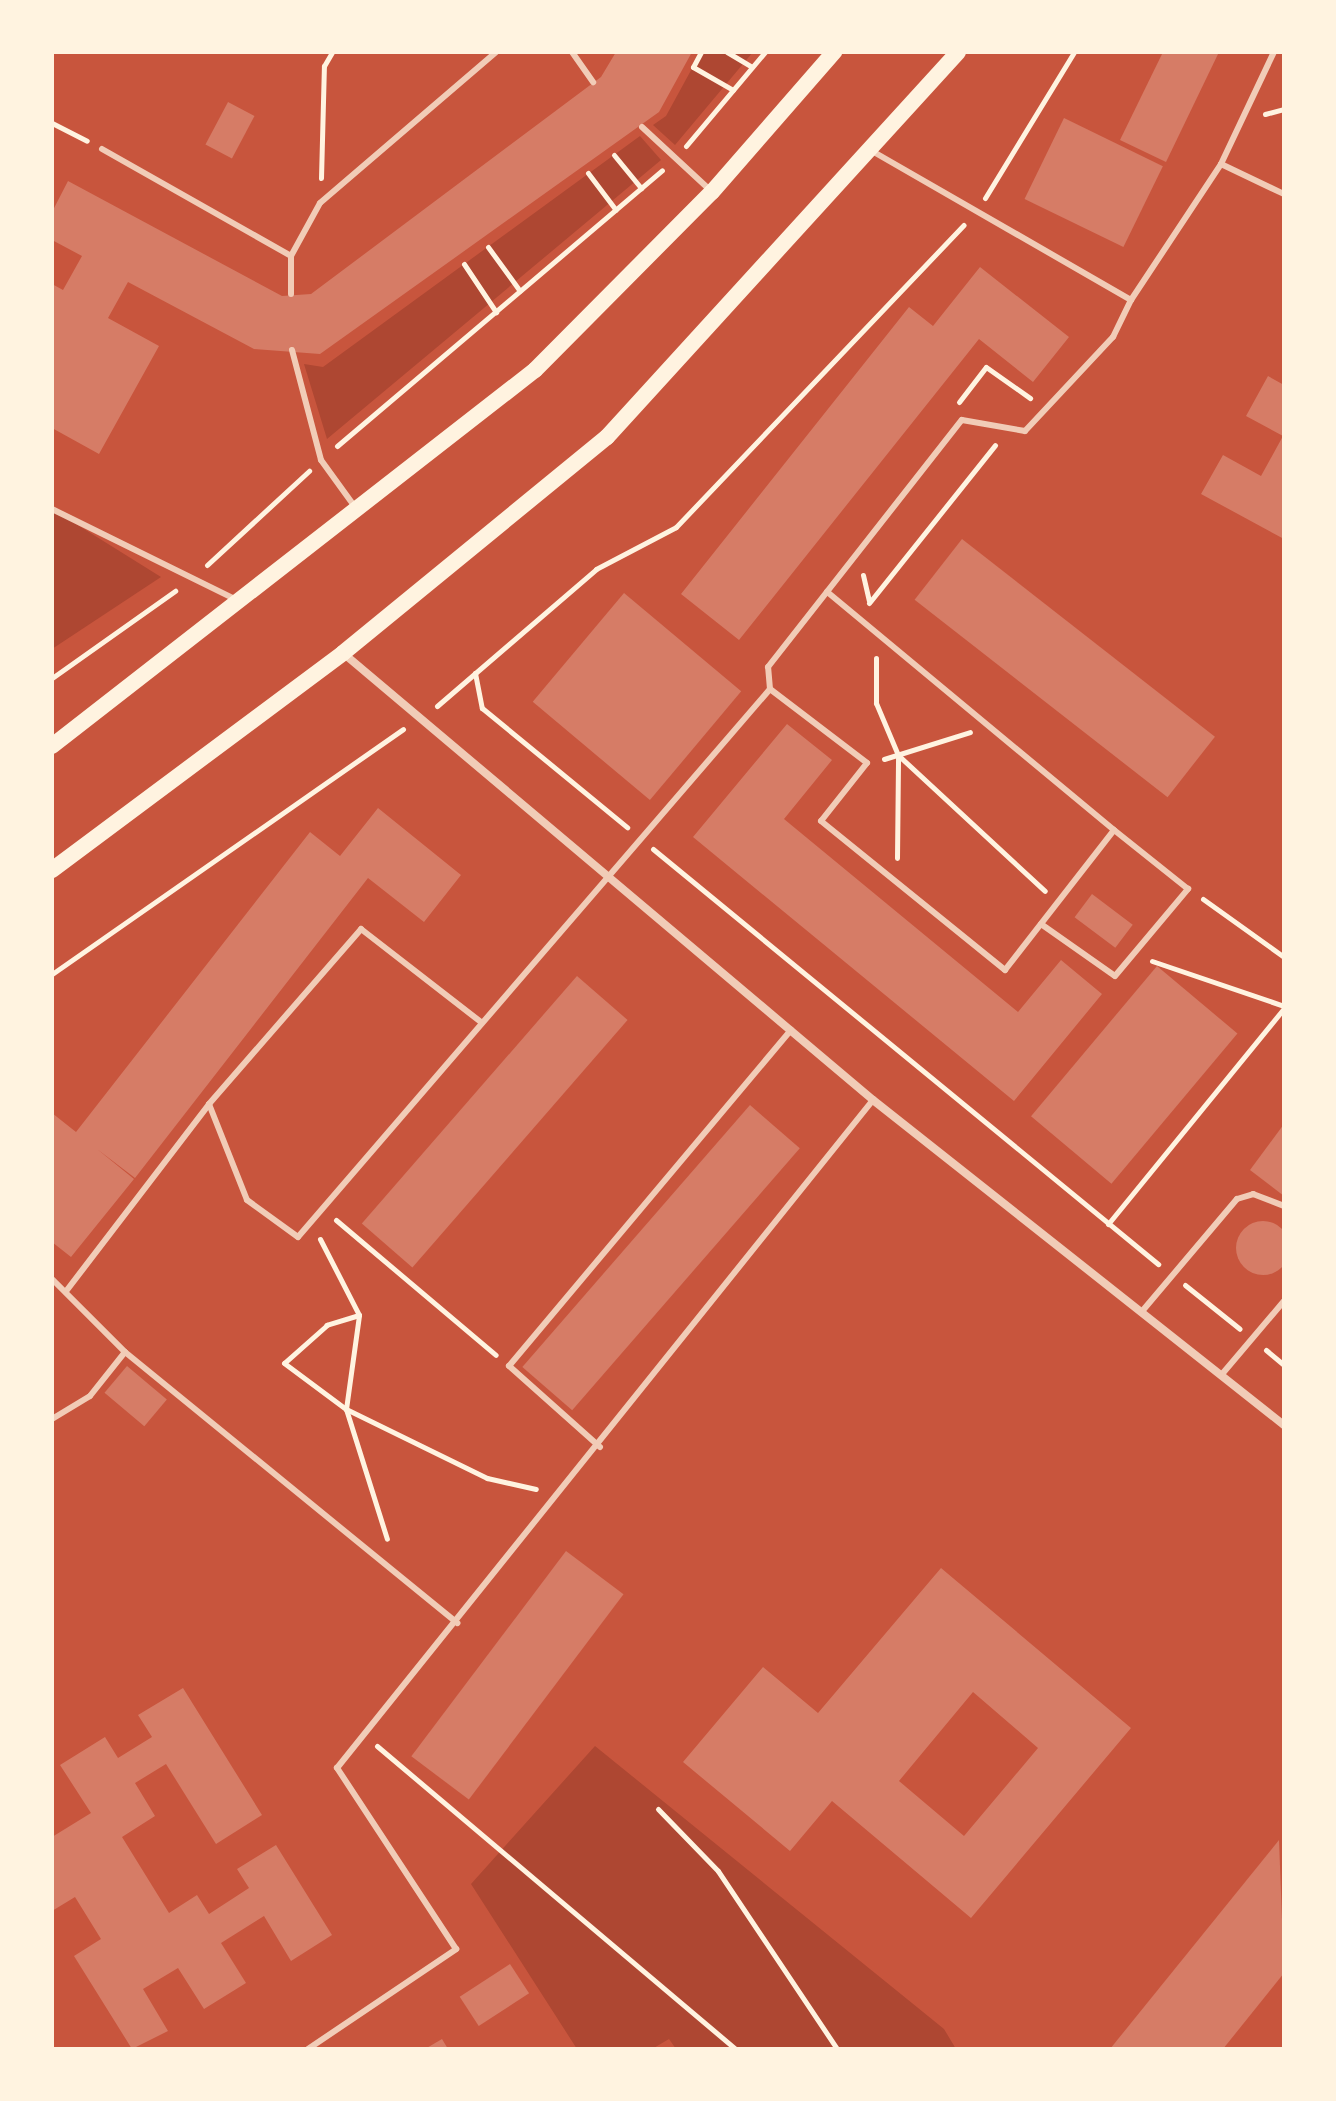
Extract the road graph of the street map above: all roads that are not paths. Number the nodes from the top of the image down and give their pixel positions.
1 (496, 52) edge
2 (572, 52) edge
3 (834, 52) edge
4 (958, 52) edge
5 (1274, 52) edge
6 (593, 82) dead end
7 (642, 127) dead end
8 (102, 149) road end
9 (872, 151) junction
10 (1221, 164) junction
11 (712, 192) junction
12 (1284, 194) edge
13 (291, 256) junction
14 (291, 294) dead end
15 (1131, 300) junction
16 (292, 350) dead end
17 (52, 509) edge
18 (360, 513) junction
19 (827, 592) junction
20 (241, 602) junction
21 (343, 653) junction
22 (770, 689) junction
23 (52, 746) edge
24 (1114, 830) junction
25 (52, 870) edge
26 (609, 877) junction
27 (1041, 924) junction
28 (481, 1022) junction
29 (791, 1030) junction
30 (873, 1100) junction
31 (209, 1104) junction
32 (1284, 1206) edge
33 (52, 1279) edge
34 (67, 1290) junction
35 (1284, 1301) edge
36 (1144, 1309) junction
37 (125, 1352) junction
38 (1223, 1373) junction
39 (52, 1419) edge
40 (1284, 1425) edge
41 (600, 1447) junction
42 (457, 1623) junction
43 (308, 2049) edge

1 - 13 lane
2 - 6 lane
3 - 11 main road
4 - 9 main road
5 - 10 lane
7 - 11 lane
8 - 13 lane
9 - 15 lane
9 - 21 main road
10 - 12 lane
10 - 15 lane
11 - 18 main road
13 - 14 lane
15 - 19 lane
16 - 18 lane
17 - 20 lane
18 - 20 main road
19 - 22 lane
19 - 24 lane
20 - 23 main road
21 - 25 main road
21 - 26 street
22 - 26 lane
22 - 27 lane
24 - 27 lane
24 - 27 lane
26 - 28 lane
26 - 29 street
28 - 31 lane
28 - 31 lane
29 - 30 street
29 - 41 lane
30 - 36 street
30 - 41 lane
31 - 34 lane
32 - 36 lane
33 - 34 lane
34 - 37 lane
35 - 38 lane
36 - 38 street
37 - 39 lane
37 - 42 lane
38 - 40 street
41 - 42 lane
42 - 43 lane

